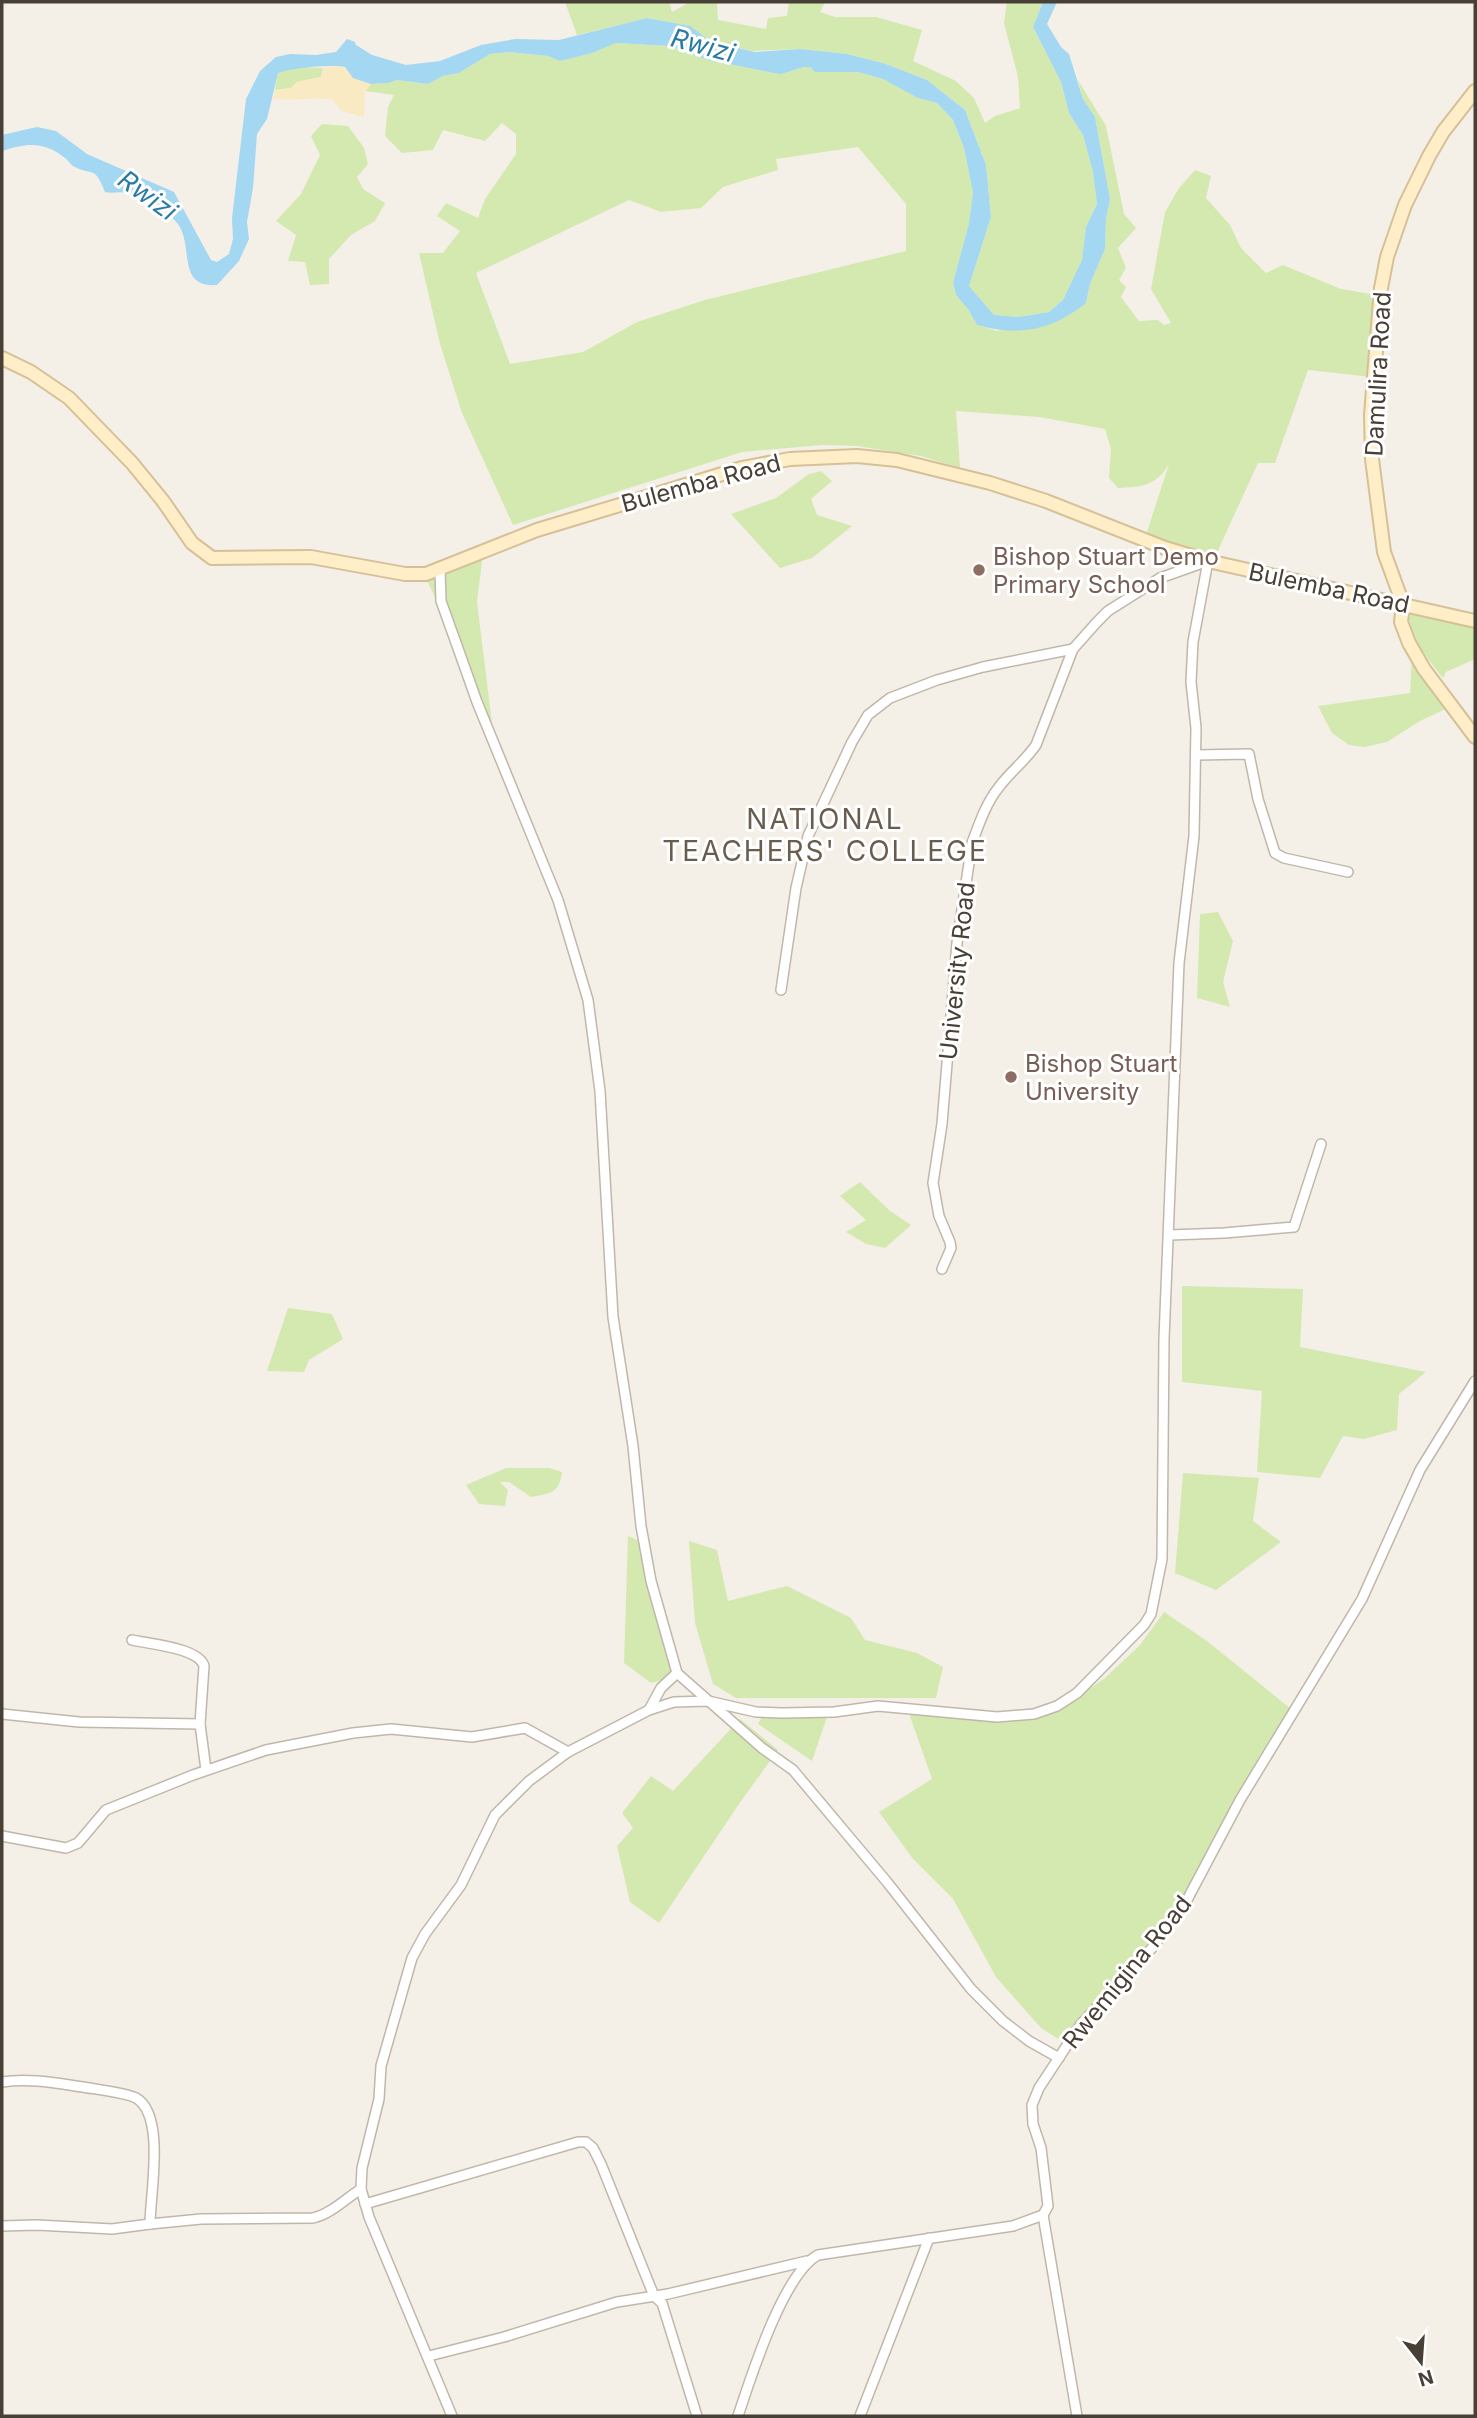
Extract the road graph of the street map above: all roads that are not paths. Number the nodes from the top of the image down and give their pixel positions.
1 (1475, 91) edge
2 (2, 358) edge
3 (1208, 561) junction
4 (440, 570) junction
5 (1404, 604) junction
6 (1475, 621) edge
7 (1073, 649) junction
8 (1475, 737) edge
9 (1196, 755) junction
10 (1348, 872) dead end
11 (781, 990) dead end
12 (1321, 1144) dead end
13 (1170, 1235) junction
14 (942, 1269) dead end
15 (1475, 1381) edge
16 (132, 1640) dead end
17 (677, 1673) junction
18 (708, 1701) junction
19 (649, 1710) junction
20 (2, 1714) edge
21 (200, 1724) junction
22 (568, 1752) junction
23 (206, 1770) junction
24 (2, 1836) edge
25 (1059, 2058) junction
26 (2, 2082) edge
27 (360, 2189) junction
28 (365, 2204) junction
29 (1043, 2215) junction
30 (150, 2224) junction
31 (2, 2226) edge
32 (929, 2238) junction
33 (808, 2260) junction
34 (654, 2296) junction
35 (429, 2356) junction
36 (452, 2416) edge
37 (698, 2416) edge
38 (738, 2416) edge
39 (860, 2416) edge
40 (1077, 2416) edge

1 - 5 main road, Damulira Road
2 - 4 main road, Bulemba Road
3 - 4 main road, Bulemba Road
3 - 5 main road, Bulemba Road
3 - 7 street, University Road
3 - 9 street
4 - 17 street
5 - 6 main road, Bulemba Road
5 - 8 main road, Damulira Road
7 - 11 street
7 - 14 street, University Road
9 - 10 street
9 - 13 street
12 - 13 street
13 - 18 street
15 - 25 street, Rwemigina Road
16 - 21 street
17 - 18 street
17 - 19 street
18 - 19 street
18 - 25 street
19 - 22 street
20 - 21 street
21 - 23 street
22 - 23 street
22 - 27 street
23 - 24 street
25 - 29 street, Rwemigina Road
26 - 30 street
27 - 28 street
27 - 30 street
28 - 34 street
28 - 35 street
29 - 32 street
29 - 40 street, Rwemigina Road
30 - 31 street
32 - 33 street
32 - 39 street
33 - 34 street
33 - 38 street
34 - 35 street
34 - 37 street
35 - 36 street

